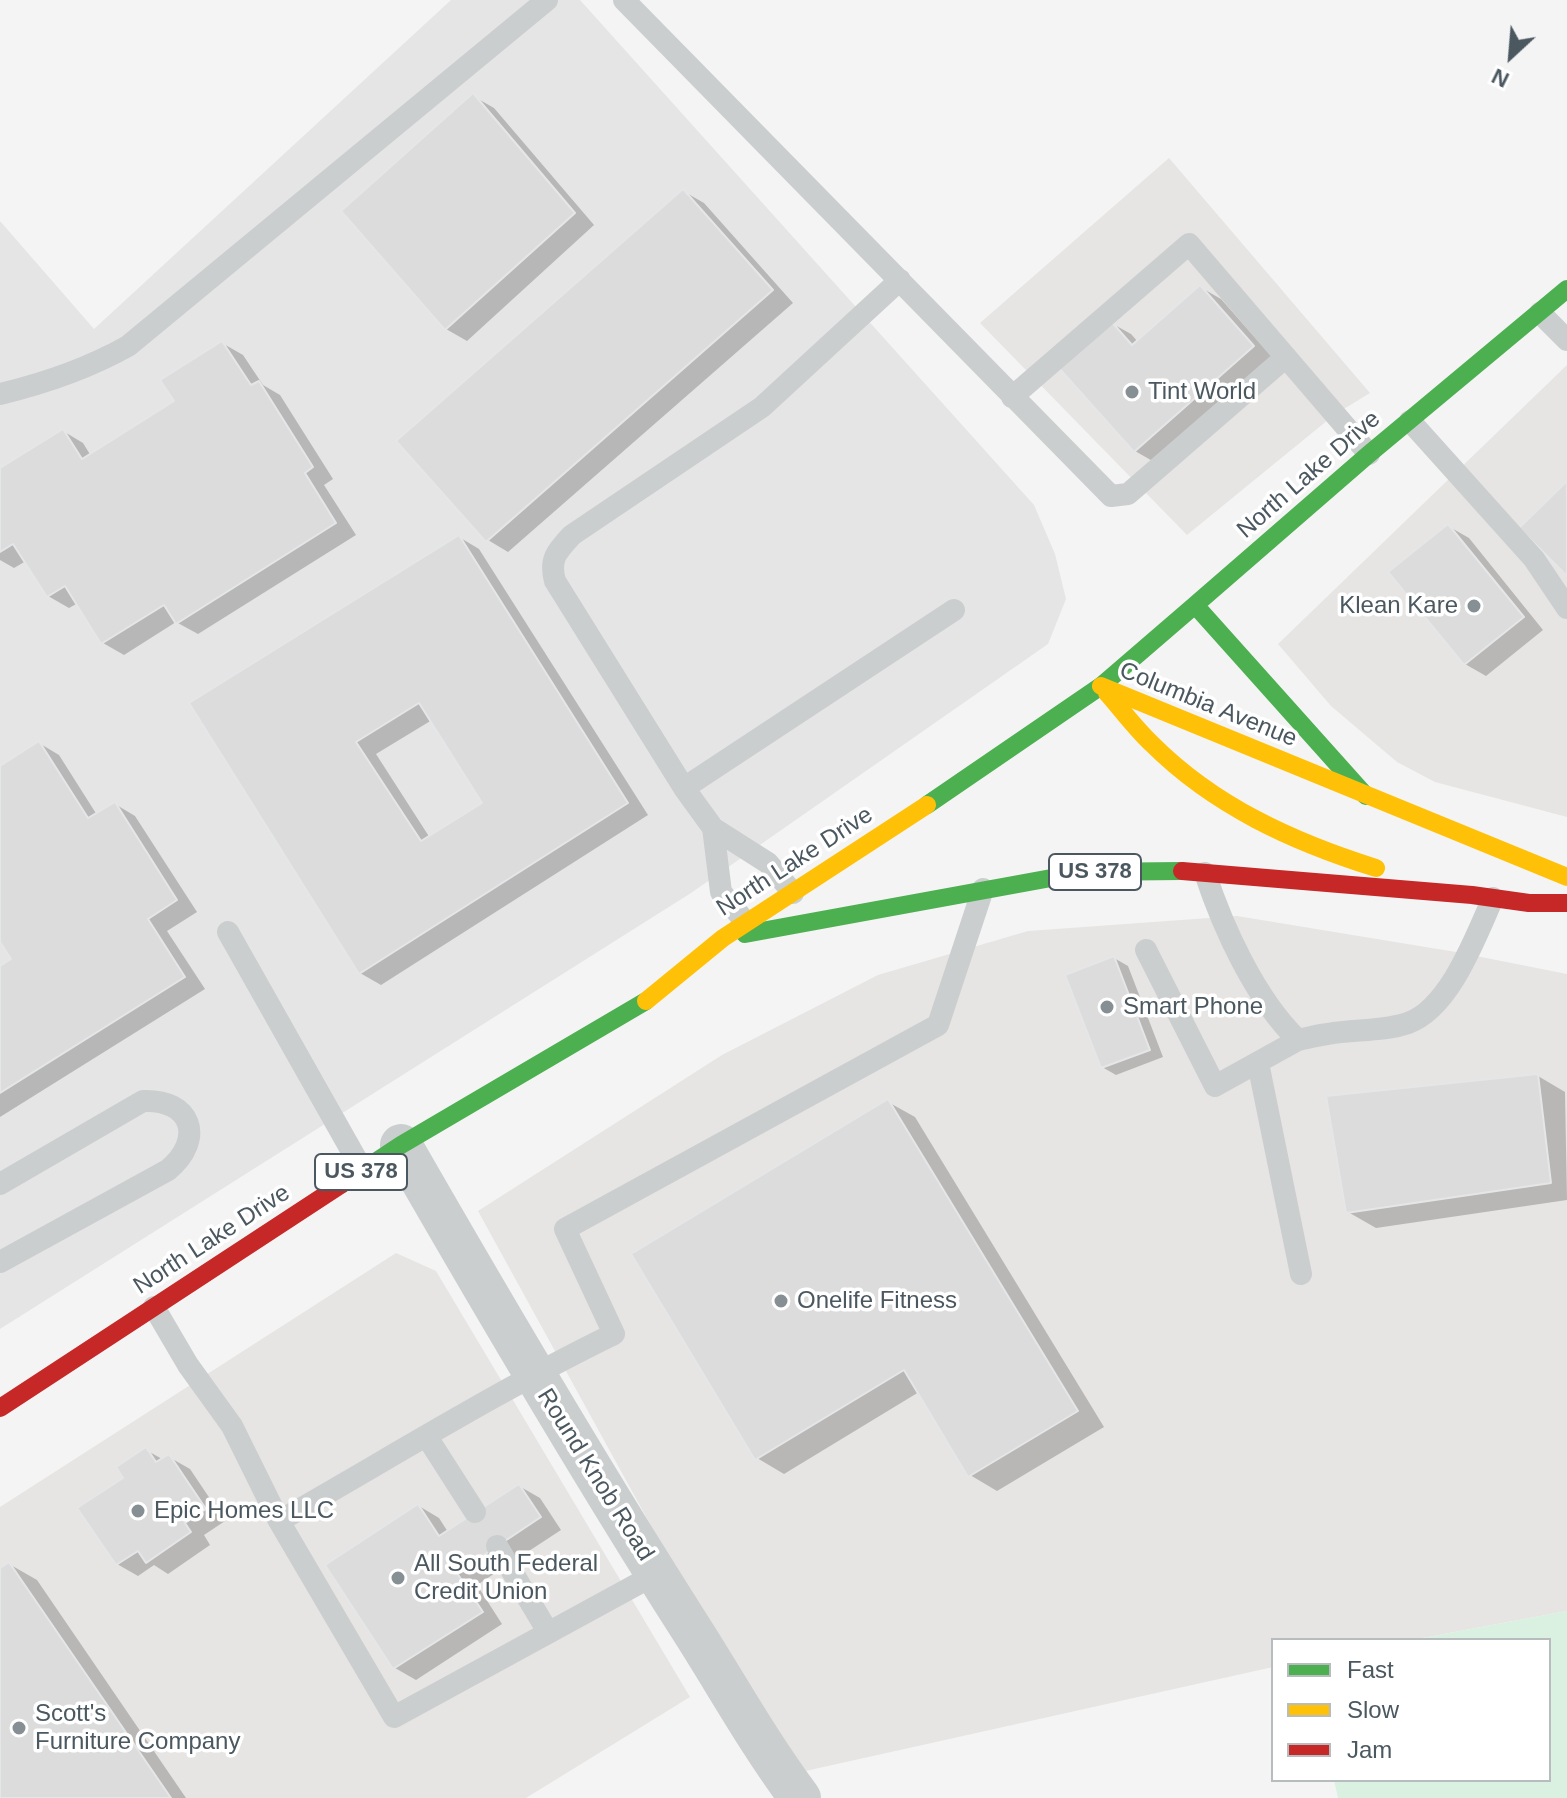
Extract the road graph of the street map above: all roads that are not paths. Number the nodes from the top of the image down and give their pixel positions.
1 (547, 0) edge
2 (624, 0) edge
3 (645, 8) edge
4 (900, 280) junction
5 (1567, 289) edge
6 (1540, 313) junction
7 (1567, 340) edge
8 (1286, 357) junction
9 (0, 394) edge
10 (1012, 397) junction
11 (1410, 421) junction
12 (1369, 454) junction
13 (1195, 605) junction
14 (1567, 608) edge
15 (954, 610) dead end
16 (1101, 686) junction
17 (684, 788) junction
18 (1366, 796) junction
19 (713, 828) junction
20 (1567, 849) edge
21 (1205, 873) junction
22 (1564, 875) edge
23 (983, 889) junction
24 (793, 893) junction
25 (1482, 896) junction
26 (1567, 903) edge
27 (746, 923) junction
28 (228, 932) dead end
29 (723, 938) junction
30 (1146, 950) dead end
31 (1298, 1040) junction
32 (1258, 1063) junction
33 (401, 1145) junction
34 (363, 1171) junction
35 (0, 1184) edge
36 (0, 1262) edge
37 (1301, 1274) dead end
38 (154, 1307) junction
39 (532, 1374) junction
40 (0, 1408) edge
41 (427, 1437) junction
42 (475, 1512) dead end
43 (279, 1521) junction
44 (497, 1546) dead end
45 (656, 1574) junction
46 (548, 1632) junction
47 (800, 1798) edge

1 - 9 lane
2 - 3 lane
3 - 4 lane
4 - 10 lane
4 - 17 lane
5 - 6 main road, North Lake Drive
6 - 7 lane
6 - 11 main road, North Lake Drive
8 - 10 lane
8 - 10 lane
8 - 12 lane
11 - 12 main road, North Lake Drive
11 - 14 lane
12 - 13 main road, North Lake Drive
13 - 16 main road, North Lake Drive / US 378
13 - 18 main road
15 - 17 lane
16 - 18 main road, Columbia Avenue
16 - 24 main road, North Lake Drive / US 378
16 - 25 main road, Columbia Avenue
17 - 19 lane
18 - 22 main road, Columbia Avenue
19 - 24 lane
19 - 27 lane
20 - 22 lane
21 - 23 main road, Columbia Avenue / US 378
21 - 25 main road, Columbia Avenue / US 378
21 - 31 lane
23 - 29 main road, Columbia Avenue / US 378
23 - 39 lane
24 - 27 main road, North Lake Drive / US 378
25 - 26 main road, Columbia Avenue / US 378
25 - 31 lane
27 - 29 main road, North Lake Drive / US 378
28 - 34 lane
29 - 33 main road, North Lake Drive / US 378
30 - 32 lane
31 - 32 lane
32 - 37 lane
33 - 34 main road, North Lake Drive / US 378
33 - 39 street, Round Knob Road
34 - 38 main road, North Lake Drive / US 378
35 - 36 lane
38 - 40 main road, North Lake Drive / US 378
38 - 43 lane
39 - 41 lane
39 - 45 street, Round Knob Road
41 - 42 lane
41 - 43 lane
43 - 46 lane
44 - 46 lane
45 - 46 lane
45 - 47 street, Round Knob Road

